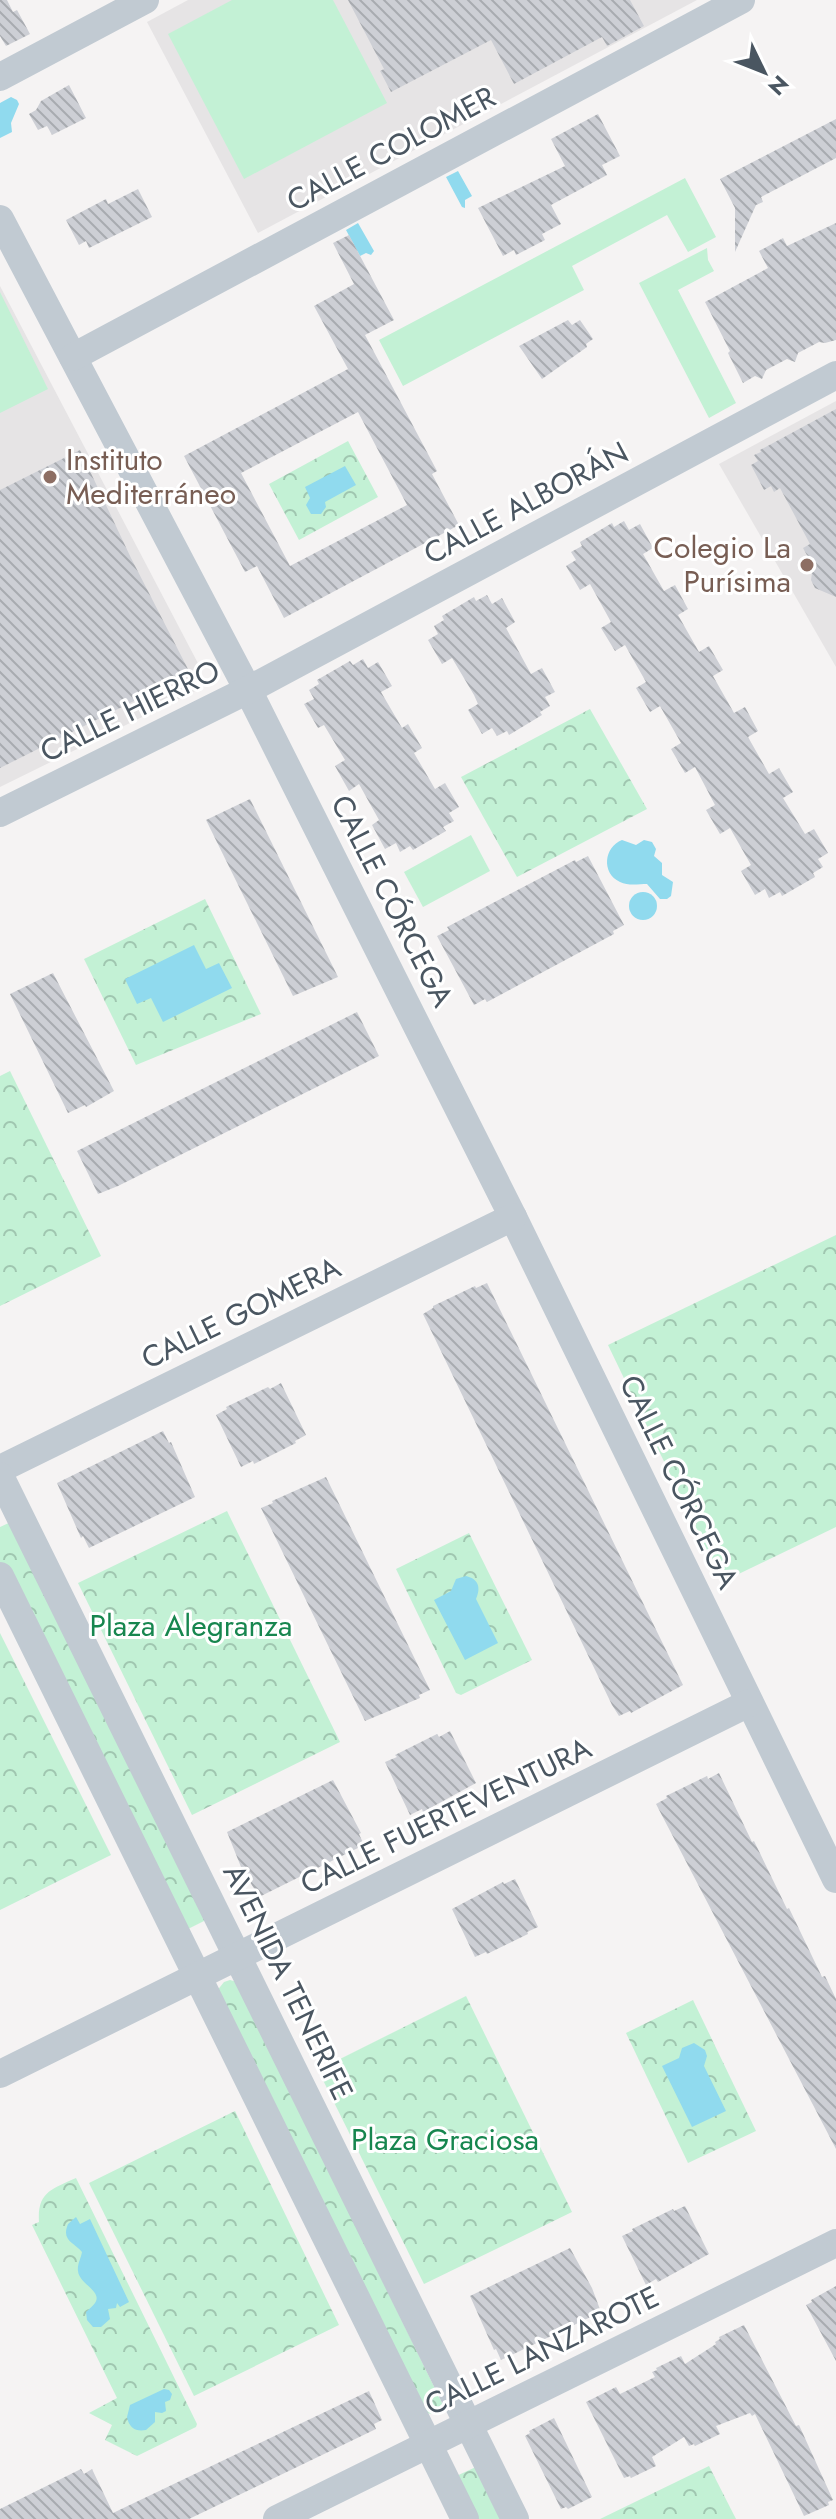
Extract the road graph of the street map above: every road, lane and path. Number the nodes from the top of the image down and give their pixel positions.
1 (145, 0) edge
2 (741, 0) edge
3 (0, 77) edge
4 (0, 219) edge
5 (73, 357) junction
6 (836, 375) edge
7 (248, 690) junction
8 (0, 813) edge
9 (513, 1217) junction
10 (0, 1469) edge
11 (0, 1476) edge
12 (0, 1576) edge
13 (749, 1703) junction
14 (836, 1879) edge
15 (237, 1957) junction
16 (198, 1976) junction
17 (0, 2074) edge
18 (836, 2243) edge
19 (468, 2425) junction
20 (429, 2444) junction
21 (277, 2519) edge
22 (465, 2519) edge
23 (515, 2519) edge

1 - 3 street
2 - 5 street, CALLE COLOMER
4 - 5 street, CALLE CÓRCEGA
5 - 7 street, CALLE CÓRCEGA
6 - 7 street, CALLE ALBORÁN
7 - 8 street, CALLE HIERRO
7 - 9 street, CALLE CÓRCEGA
9 - 10 street, CALLE GOMERA
9 - 13 street, CALLE CÓRCEGA
11 - 15 street, AVENIDA TENERIFE
12 - 16 street
13 - 14 street, CALLE CÓRCEGA
13 - 15 street, CALLE FUERTEVENTURA
15 - 16 street, CALLE FUERTEVENTURA
15 - 19 street, AVENIDA TENERIFE
16 - 17 street, CALLE FUERTEVENTURA
16 - 20 street
18 - 19 street, CALLE LANZAROTE
19 - 20 street, CALLE LANZAROTE
19 - 23 street, AVENIDA TENERIFE
20 - 21 street, CALLE LANZAROTE
20 - 22 street

